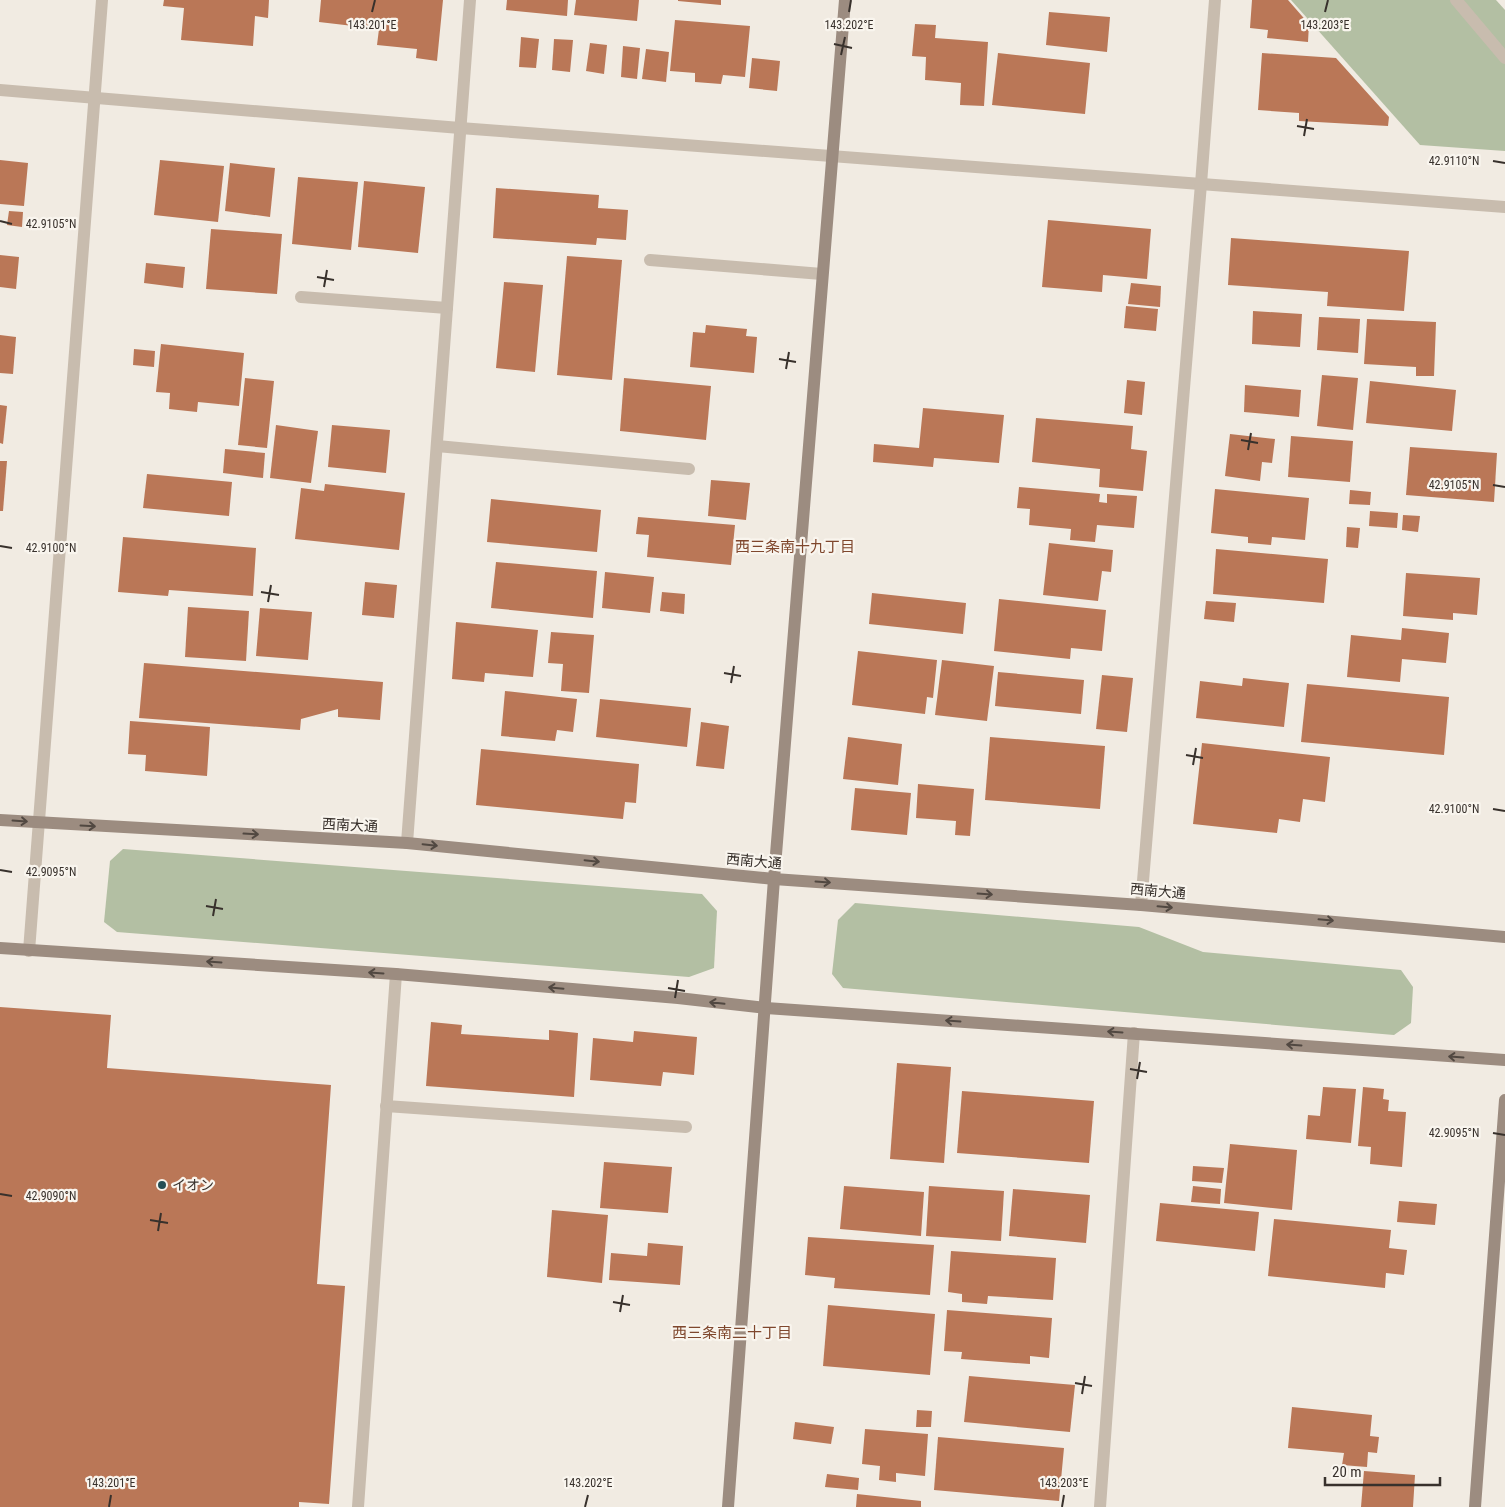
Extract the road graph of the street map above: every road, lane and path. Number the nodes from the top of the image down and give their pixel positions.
1 (102, 0) edge
2 (470, 0) edge
3 (845, 0) edge
4 (1215, 0) edge
5 (1456, 0) edge
6 (1505, 58) edge
7 (0, 90) edge
8 (94, 97) junction
9 (460, 128) junction
10 (833, 156) junction
11 (1201, 184) junction
12 (1505, 207) edge
13 (650, 260) dead end
14 (822, 274) junction
15 (301, 297) dead end
16 (447, 308) junction
17 (437, 446) junction
18 (689, 469) dead end
19 (0, 820) edge
20 (40, 823) junction
21 (407, 843) junction
22 (774, 879) junction
23 (1141, 905) junction
24 (1505, 937) edge
25 (0, 948) edge
26 (29, 951) junction
27 (396, 974) junction
28 (766, 1008) junction
29 (1134, 1033) junction
30 (1505, 1060) edge
31 (1505, 1100) edge
32 (386, 1106) junction
33 (686, 1128) dead end
34 (358, 1507) edge
35 (728, 1507) edge
36 (1100, 1507) edge
37 (1475, 1507) edge

1 - 8 street
2 - 9 street
3 - 10 street
4 - 11 street
5 - 6 street
7 - 8 street
8 - 9 street
8 - 20 street
9 - 10 street
9 - 16 street
10 - 11 street
10 - 14 street
11 - 12 street
11 - 23 street
13 - 14 street
14 - 22 street
15 - 16 street
16 - 17 street
17 - 18 street
17 - 21 street
19 -> 20 street, 西南大通
20 -> 21 street, 西南大通
20 - 26 street
21 -> 22 street, 西南大通
22 -> 23 street, 西南大通
22 - 28 street
23 -> 24 street, 西南大通
25 - 26 street
27 -> 26 street
28 -> 27 street
27 - 32 street
29 -> 28 street
28 - 35 street
30 -> 29 street
29 - 36 street
31 - 37 street
32 - 33 street
32 - 34 street

